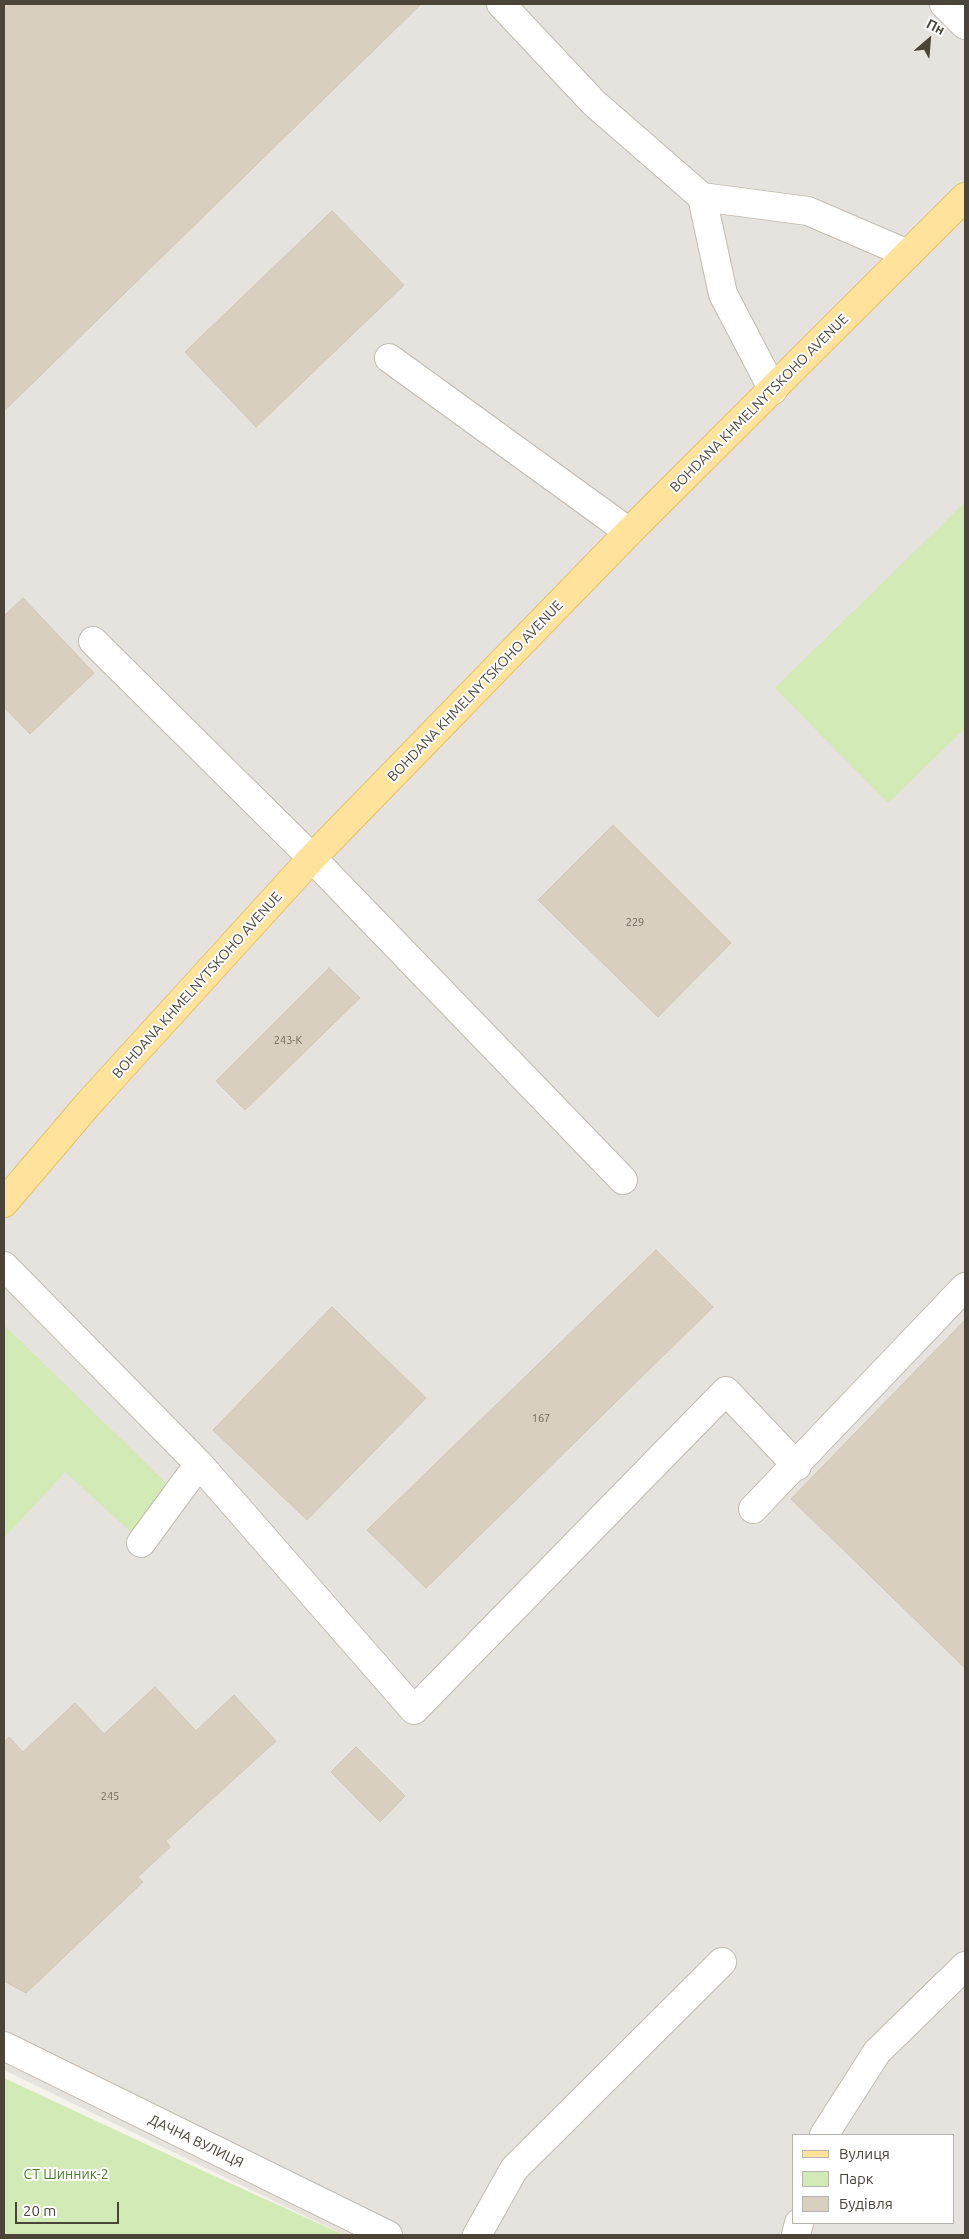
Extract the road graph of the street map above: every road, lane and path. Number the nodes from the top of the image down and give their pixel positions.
1 (501, 4) edge
2 (944, 4) edge
3 (965, 25) edge
4 (702, 197) junction
5 (965, 197) edge
6 (908, 254) junction
7 (389, 358) dead end
8 (773, 390) junction
9 (630, 532) junction
10 (93, 641) dead end
11 (312, 858) junction
12 (623, 1180) dead end
13 (4, 1203) edge
14 (4, 1266) edge
15 (965, 1287) edge
16 (199, 1464) junction
17 (797, 1466) junction
18 (753, 1509) dead end
19 (142, 1543) dead end
20 (722, 1962) dead end
21 (965, 1966) edge
22 (4, 2046) edge
23 (825, 2134) edge
24 (388, 2235) edge
25 (477, 2235) edge

1 - 4 street
2 - 3 street
4 - 6 street
4 - 8 street
5 - 6 main road, BOHDANA KHMELNYTSKOHO AVENUE
6 - 8 main road, BOHDANA KHMELNYTSKOHO AVENUE
7 - 9 street
8 - 9 main road, BOHDANA KHMELNYTSKOHO AVENUE
9 - 11 main road, BOHDANA KHMELNYTSKOHO AVENUE
10 - 11 street
11 - 12 street
11 - 13 main road, BOHDANA KHMELNYTSKOHO AVENUE
14 - 16 street
15 - 17 street
16 - 17 street
16 - 19 street
17 - 18 street
20 - 25 street
21 - 23 street
22 - 24 street, ДАЧНА ВУЛИЦЯ

